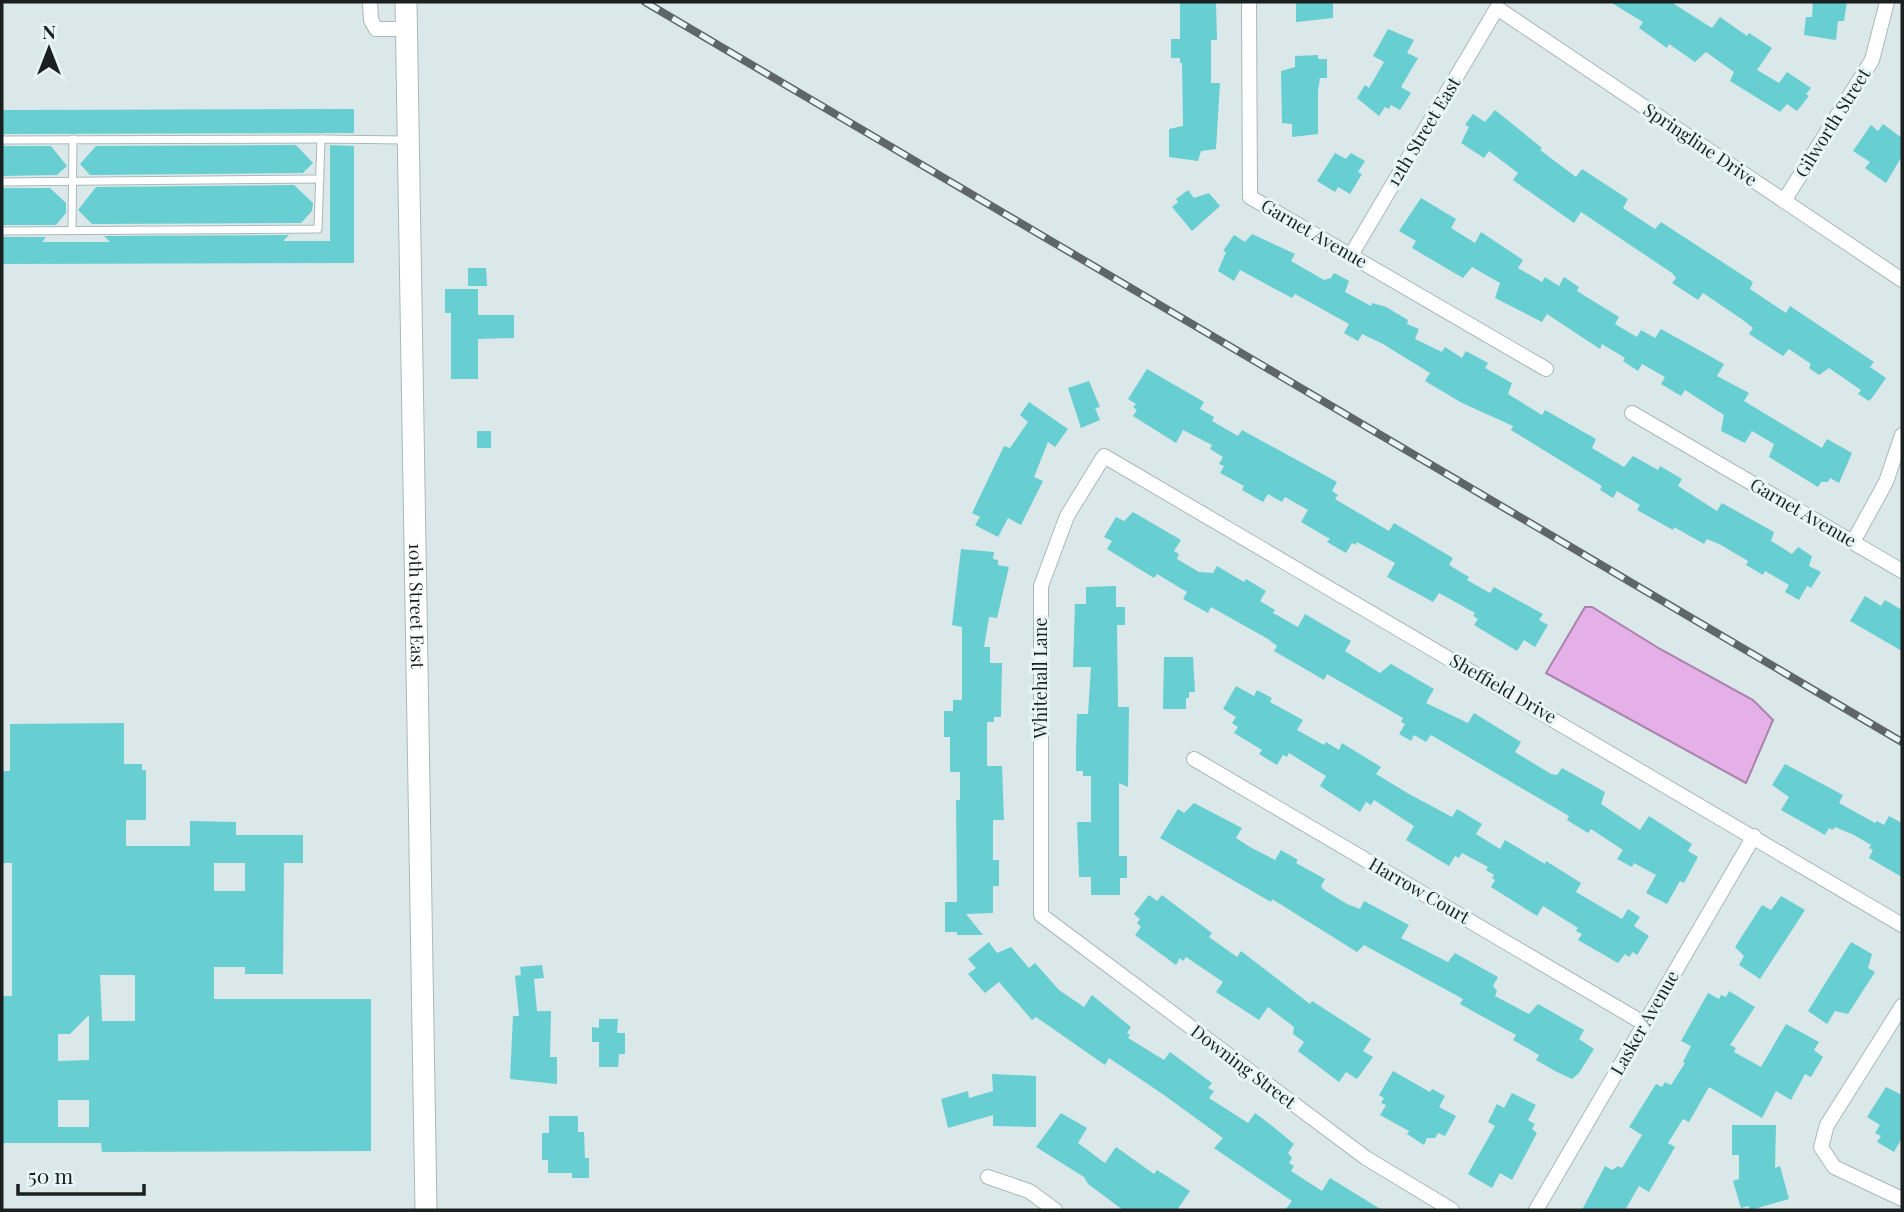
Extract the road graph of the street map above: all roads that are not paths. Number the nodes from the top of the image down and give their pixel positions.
1 (370, 2) edge
2 (406, 2) edge
3 (1250, 2) edge
4 (1887, 2) edge
5 (1497, 8) joint
6 (406, 29) junction
7 (73, 139) junction
8 (321, 139) junction
9 (2, 140) edge
10 (408, 140) junction
11 (320, 179) junction
12 (72, 181) junction
13 (2, 182) edge
14 (1784, 201) junction
15 (2, 230) edge
16 (72, 230) junction
17 (1351, 255) junction
18 (1902, 280) edge
19 (1546, 369) dead end
20 (1632, 414) dead end
21 (1902, 435) edge
22 (1104, 456) joint
23 (1853, 542) junction
24 (1902, 571) edge
25 (1194, 759) dead end
26 (1754, 836) junction
27 (1041, 915) joint
28 (1902, 925) edge
29 (1902, 1006) edge
30 (1645, 1024) junction
31 (988, 1177) dead end
32 (1902, 1199) edge
33 (426, 1210) edge
34 (1055, 1210) edge
35 (1452, 1210) edge
36 (1536, 1210) edge

1 - 6 street
2 - 6 main road, 10th Street East
3 - 17 street, Garnet Avenue
4 - 14 street, Gilworth Street
5 - 14 street, Springline Drive
5 - 17 street, 12th Street East
6 - 10 main road, 10th Street East
7 - 8 lane
7 - 9 lane
7 - 12 lane
8 - 10 lane
8 - 11 lane
10 - 33 main road, 10th Street East
11 - 12 lane
11 - 16 lane
12 - 13 lane
12 - 16 lane
14 - 18 street, Springline Drive
15 - 16 lane
17 - 19 street, Garnet Avenue
20 - 23 street, Garnet Avenue
21 - 23 street
22 - 26 street, Sheffield Drive
22 - 27 street, Whitehall Lane
23 - 24 street, Garnet Avenue
25 - 30 street, Harrow Court
26 - 28 street, Sheffield Drive
26 - 30 street, Lasker Avenue
27 - 35 street, Downing Street
29 - 32 street
30 - 36 street, Lasker Avenue
31 - 34 street

